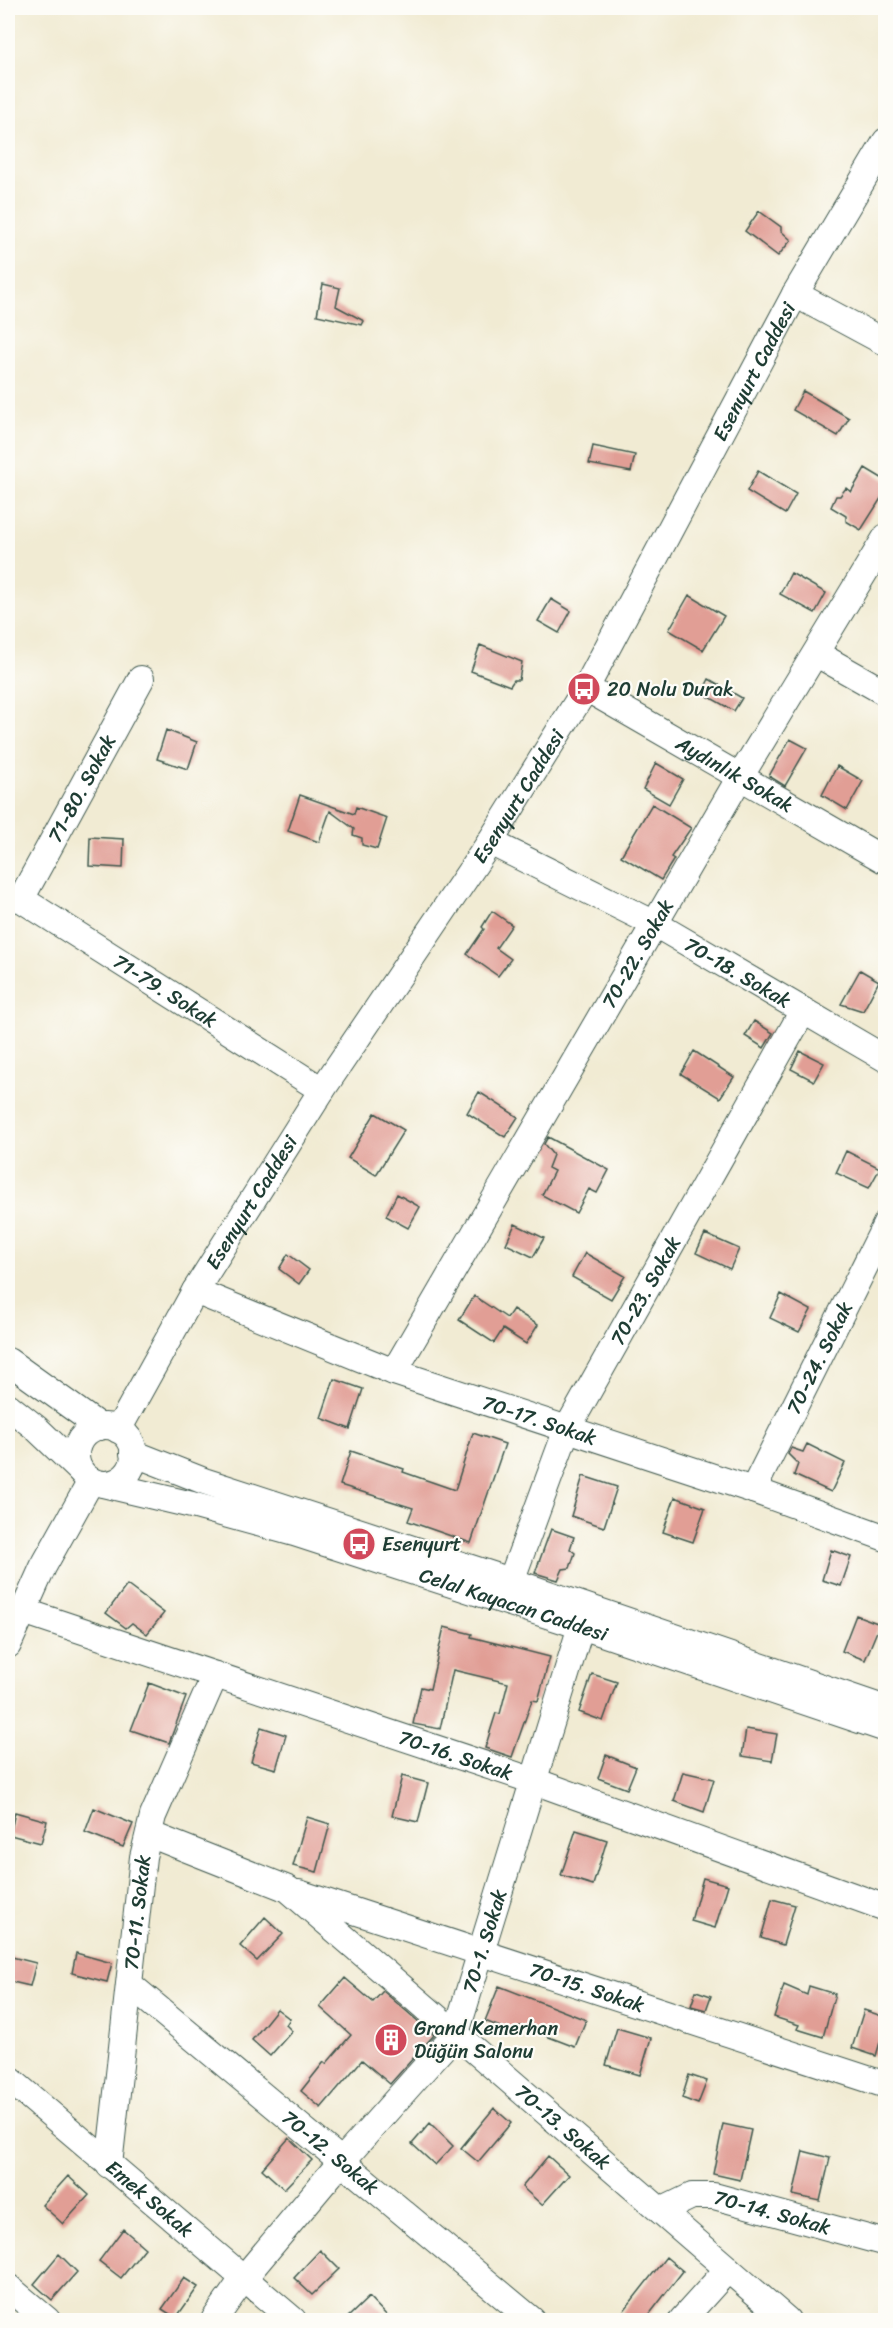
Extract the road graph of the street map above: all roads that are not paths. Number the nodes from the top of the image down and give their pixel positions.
1 (885, 141) edge
2 (795, 294) junction
3 (885, 343) edge
4 (885, 537) edge
5 (817, 654) junction
6 (141, 679) dead end
7 (586, 688) junction
8 (885, 693) edge
9 (740, 777) junction
10 (490, 842) junction
11 (885, 861) edge
12 (14, 898) edge
13 (655, 924) junction
14 (803, 1011) junction
15 (885, 1059) edge
16 (322, 1090) junction
17 (885, 1224) edge
18 (195, 1291) junction
19 (8, 1361) edge
20 (394, 1372) junction
21 (8, 1406) edge
22 (109, 1428) junction
23 (567, 1429) junction
24 (134, 1453) junction
25 (91, 1478) junction
26 (753, 1491) junction
27 (885, 1538) edge
28 (510, 1581) junction
29 (23, 1611) junction
30 (581, 1626) junction
31 (8, 1645) edge
32 (215, 1675) junction
33 (885, 1708) edge
34 (885, 1729) edge
35 (534, 1780) junction
36 (148, 1834) junction
37 (288, 1889) junction
38 (885, 1908) edge
39 (481, 1953) junction
40 (129, 1985) junction
41 (456, 2032) junction
42 (8, 2078) edge
43 (885, 2085) edge
44 (341, 2162) junction
45 (110, 2165) junction
46 (661, 2211) junction
47 (885, 2243) edge
48 (728, 2269) junction
49 (243, 2278) junction
50 (8, 2287) edge
51 (47, 2320) edge
52 (214, 2320) edge
53 (292, 2320) edge
54 (532, 2320) edge
55 (682, 2320) edge
56 (787, 2320) edge

1 - 2 street, Esenyurt Caddesi
2 - 3 street
2 - 7 street, Esenyurt Caddesi
4 - 5 street, 70-22. Sokak
5 - 8 street
5 - 9 street, 70-22. Sokak
6 - 12 street, 71-80. Sokak
7 - 9 street, Aydınlık Sokak
7 - 10 street, Esenyurt Caddesi
9 - 11 street, Aydınlık Sokak
9 - 13 street, 70-22. Sokak
10 - 13 street, 70-18. Sokak
10 - 16 street, Esenyurt Caddesi
12 - 16 street, 71-79. Sokak
13 - 14 street, 70-18. Sokak
13 - 20 street, 70-22. Sokak
14 - 15 street, 70-18. Sokak
14 - 23 street, 70-23. Sokak
16 - 18 street, Esenyurt Caddesi
17 - 26 street, 70-24. Sokak
18 - 20 street, 70-17. Sokak
18 - 22 street, Esenyurt Caddesi
19 - 22 street
20 - 23 street, 70-17. Sokak
21 - 25 street
22 - 24 street
22 - 25 street, Esenyurt Caddesi
23 - 26 street, 70-17. Sokak
23 - 28 street, 70-23. Sokak
24 - 25 street
24 - 28 street, Celal Kayacan Caddesi
25 - 29 street
25 - 30 street, Celal Kayacan Caddesi
26 - 27 street, 70-17. Sokak
28 - 33 street, Celal Kayacan Caddesi
29 - 31 street
29 - 32 street, 70-16. Sokak
30 - 34 street, Celal Kayacan Caddesi
30 - 35 street, 70-1. Sokak
32 - 35 street, 70-16. Sokak
32 - 36 street, 70-11. Sokak
35 - 38 street, 70-16. Sokak
35 - 39 street, 70-1. Sokak
36 - 37 street, 70-13. Sokak
36 - 40 street, 70-11. Sokak
37 - 39 street, 70-15. Sokak
37 - 41 street, 70-13. Sokak
39 - 41 street, 70-1. Sokak
39 - 43 street, 70-15. Sokak
40 - 44 street, 70-12. Sokak
40 - 45 street, 70-11. Sokak
41 - 44 street, 70-1. Sokak
41 - 46 street, 70-13. Sokak
42 - 45 street, Emek Sokak
44 - 49 street, 70-1. Sokak
44 - 54 street, 70-12. Sokak
45 - 49 street, Emek Sokak
46 - 47 street, 70-14. Sokak
46 - 48 street, 70-13. Sokak
48 - 55 street
48 - 56 street, 70-13. Sokak
49 - 52 street, 70-1. Sokak
49 - 53 street, Emek Sokak
50 - 51 street

